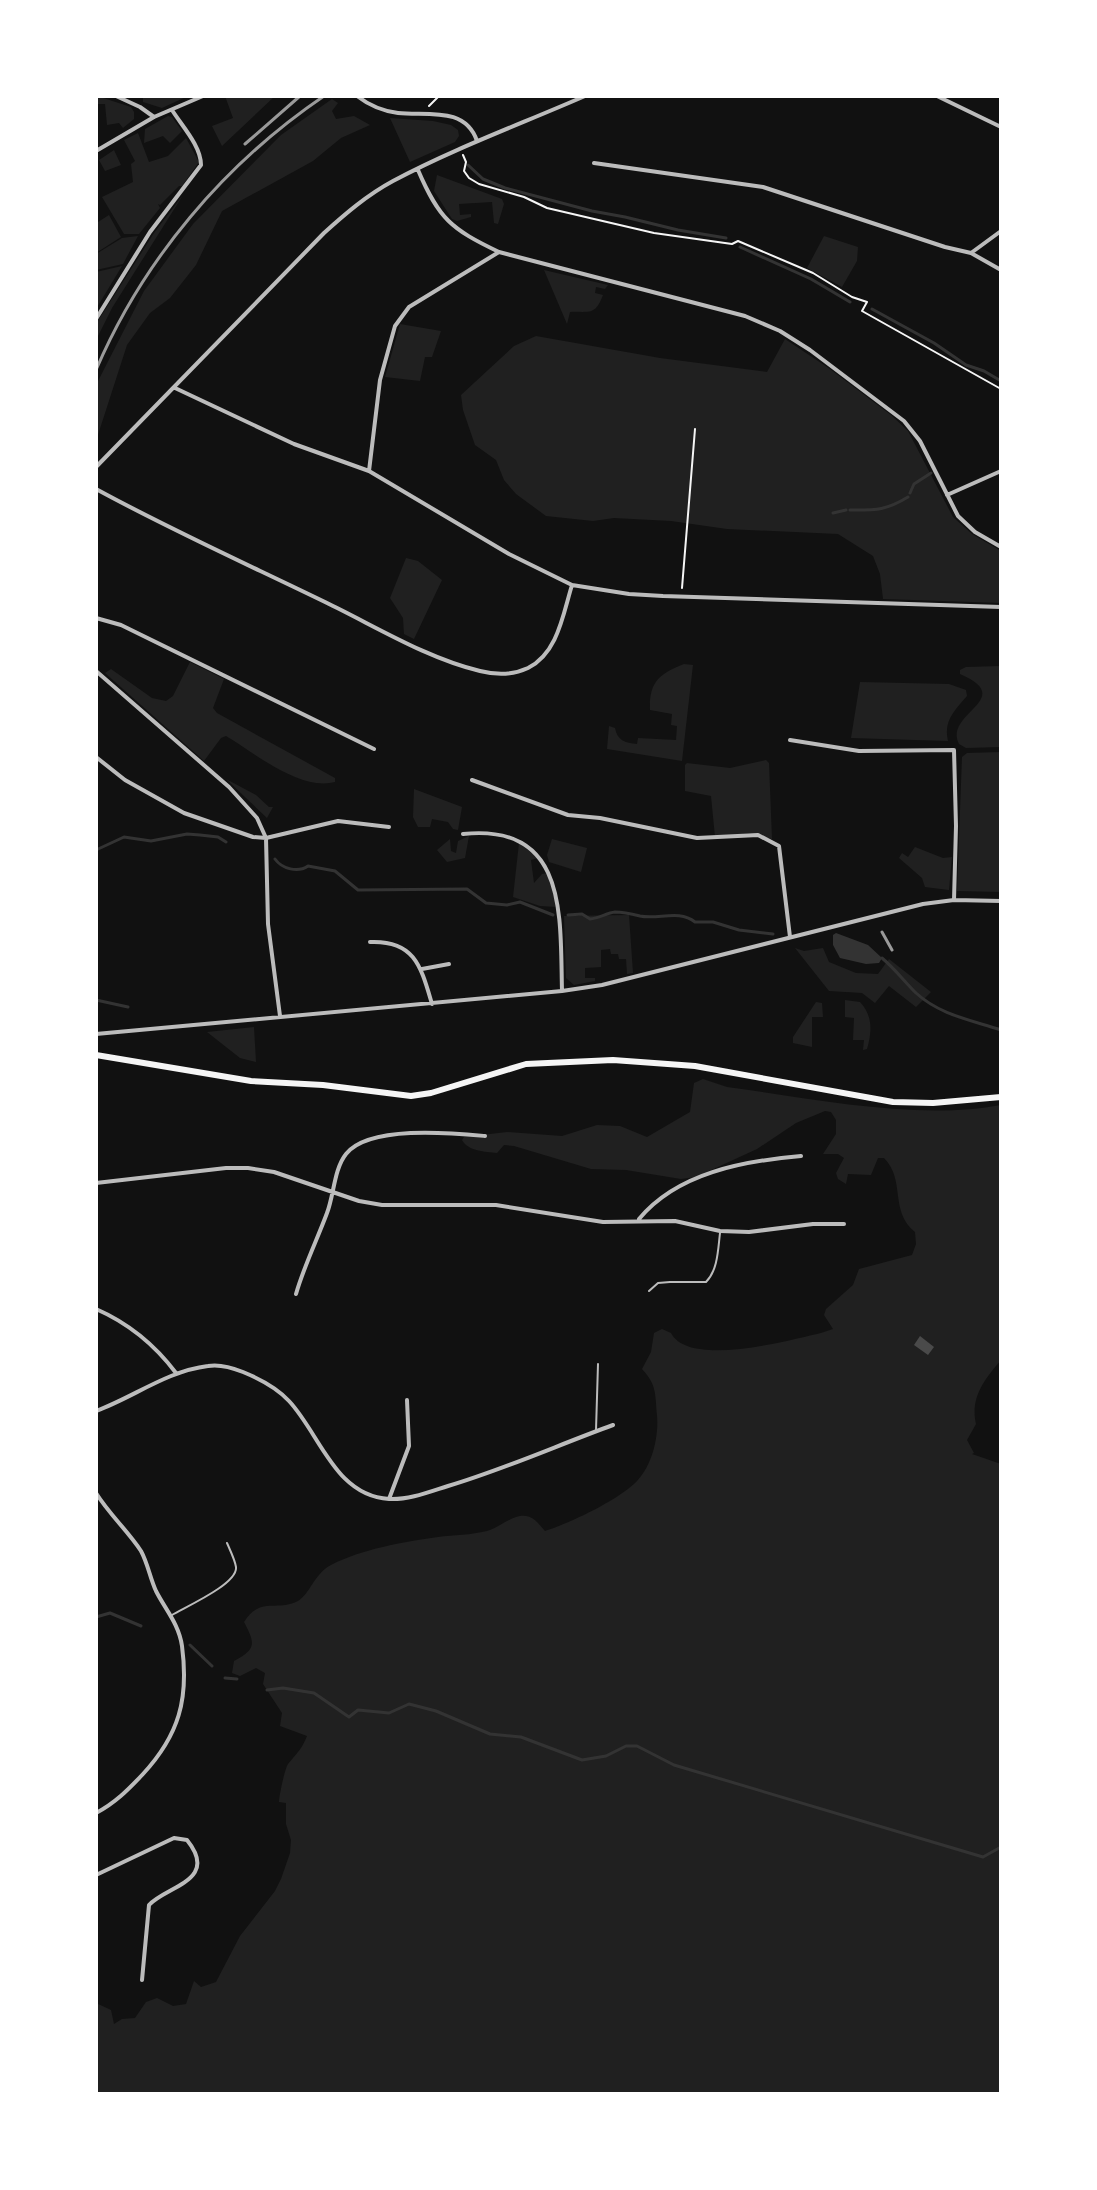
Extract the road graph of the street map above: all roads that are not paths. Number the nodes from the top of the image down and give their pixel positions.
1 (116, 96) edge
2 (203, 96) edge
3 (357, 96) edge
4 (585, 96) edge
5 (937, 96) edge
6 (172, 110) junction
7 (154, 117) junction
8 (1001, 127) edge
9 (477, 141) junction
10 (96, 151) edge
11 (594, 163) dead end
12 (418, 170) junction
13 (1001, 231) edge
14 (499, 252) junction
15 (971, 253) junction
16 (1001, 270) edge
17 (96, 319) edge
18 (175, 388) junction
19 (96, 467) edge
20 (369, 471) junction
21 (1001, 471) edge
22 (96, 489) edge
23 (947, 495) junction
24 (1001, 547) edge
25 (572, 585) junction
26 (1001, 607) edge
27 (96, 618) edge
28 (96, 671) edge
29 (790, 740) dead end
30 (374, 749) dead end
31 (96, 757) edge
32 (472, 780) dead end
33 (389, 827) dead end
34 (463, 834) dead end
35 (266, 838) junction
36 (954, 900) junction
37 (1001, 901) edge
38 (790, 937) junction
39 (370, 942) dead end
40 (449, 964) dead end
41 (422, 969) junction
42 (562, 991) junction
43 (432, 1004) junction
44 (280, 1016) junction
45 (96, 1034) edge
46 (96, 1055) edge
47 (1001, 1097) edge
48 (485, 1136) dead end
49 (801, 1156) dead end
50 (96, 1183) edge
51 (335, 1193) junction
52 (639, 1219) junction
53 (844, 1224) dead end
54 (720, 1231) junction
55 (649, 1291) dead end
56 (296, 1294) dead end
57 (96, 1309) edge
58 (598, 1364) dead end
59 (176, 1373) junction
60 (407, 1400) dead end
61 (96, 1411) edge
62 (613, 1425) dead end
63 (596, 1432) junction
64 (96, 1493) edge
65 (389, 1499) junction
66 (227, 1543) dead end
67 (171, 1615) junction
68 (96, 1813) edge
69 (96, 1875) edge
70 (142, 1980) dead end

1 - 7 street
2 - 6 street
3 - 9 street
4 - 9 street
5 - 8 street
6 - 7 street
6 - 17 street
7 - 10 street
9 - 12 street
11 - 15 street
12 - 14 street
12 - 18 street
13 - 15 street
14 - 20 street
14 - 23 street
15 - 16 street
18 - 19 street
18 - 20 street
20 - 25 street
21 - 23 street
22 - 25 street
23 - 24 street
25 - 26 street
27 - 30 street
28 - 35 street
29 - 36 street
31 - 35 street
32 - 38 street
33 - 35 street
34 - 42 street
35 - 44 street
36 - 37 street
36 - 38 street
38 - 42 street
39 - 41 street
40 - 41 street
41 - 43 street
42 - 43 street
43 - 44 street
44 - 45 street
46 - 47 main road
48 - 51 street
49 - 52 street
50 - 51 street
51 - 52 street
51 - 56 street
52 - 54 street
53 - 54 street
54 - 55 lane
57 - 59 street
58 - 63 lane
59 - 61 street
59 - 65 street
60 - 65 street
62 - 63 street
63 - 65 street
64 - 67 street
66 - 67 lane
67 - 68 street
69 - 70 street

